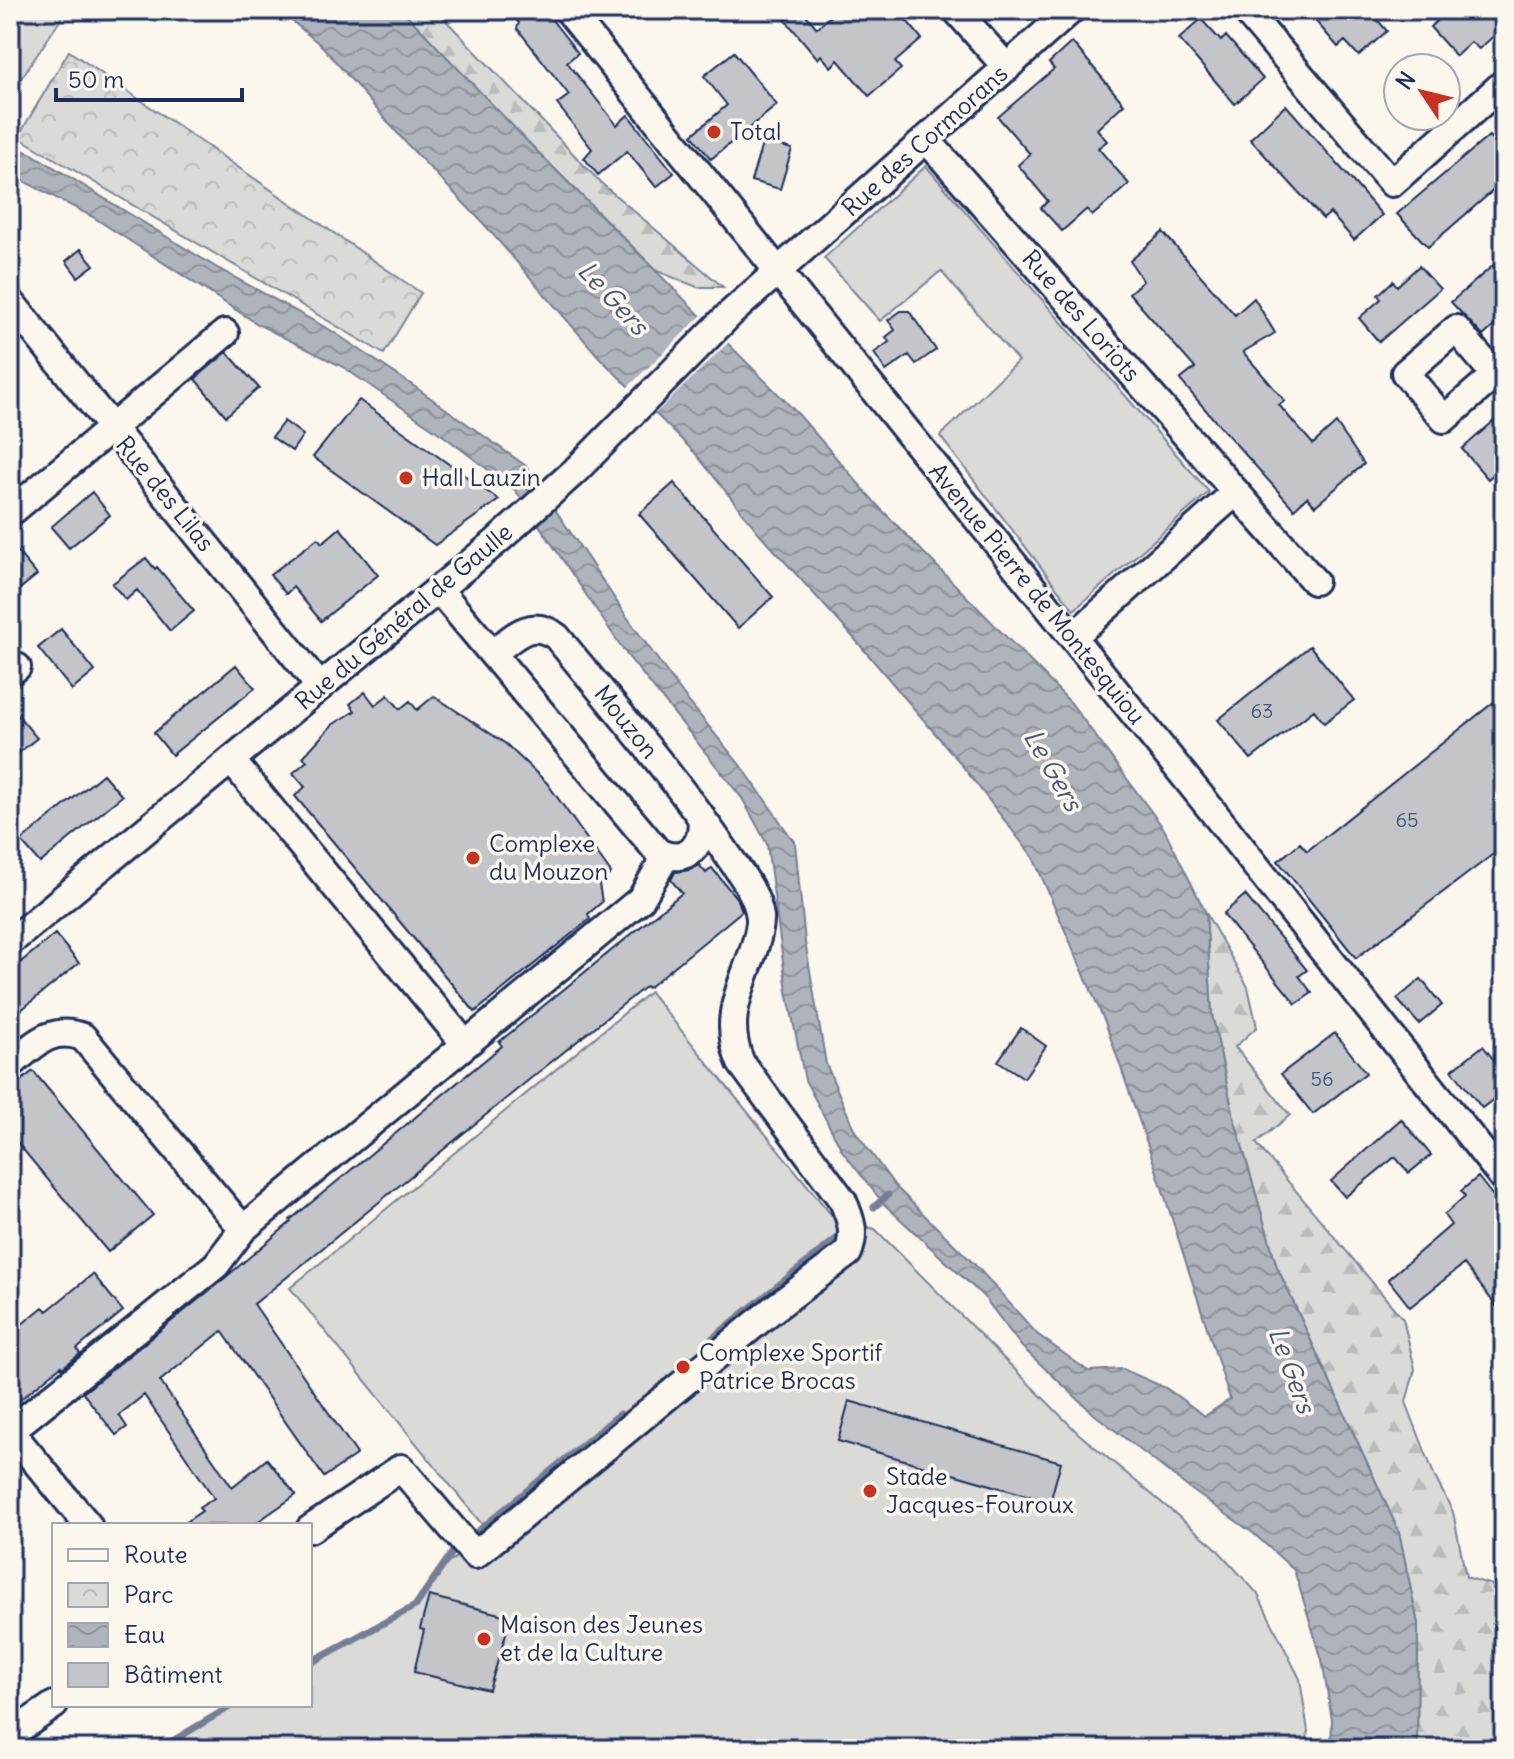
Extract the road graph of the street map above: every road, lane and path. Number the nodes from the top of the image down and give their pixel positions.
1 (568, 10) edge
2 (956, 10) edge
3 (1071, 10) edge
4 (1245, 10) edge
5 (1007, 68) junction
6 (1504, 83) edge
7 (926, 139) junction
8 (778, 270) junction
9 (10, 301) edge
10 (225, 333) dead end
11 (112, 428) junction
12 (1236, 492) junction
13 (10, 513) edge
14 (1314, 581) dead end
15 (439, 590) junction
16 (1073, 637) junction
17 (493, 654) junction
18 (320, 687) junction
19 (231, 760) junction
20 (701, 816) junction
21 (666, 856) junction
22 (10, 942) edge
23 (465, 1044) junction
24 (10, 1065) edge
25 (1504, 1179) edge
26 (243, 1229) junction
27 (10, 1431) edge
28 (86, 1523) edge
29 (312, 1528) edge
30 (52, 1706) edge
31 (10, 1735) edge

1 - 8 street, Avenue Pierre de Montesquiou
2 - 5 street
3 - 5 street, Rue des Cormorans
4 - 6 street
5 - 7 street, Rue des Cormorans
7 - 8 street, Rue des Cormorans
7 - 12 street, Rue des Loriots
8 - 15 street, Rue du Général de Gaulle
8 - 16 street, Avenue Pierre de Montesquiou
9 - 11 street, Rue des Lilas
10 - 11 street
11 - 13 street
11 - 18 street, Rue des Lilas
12 - 14 street, Rue des Loriots
12 - 16 street
15 - 17 street
15 - 18 street, Rue du Général de Gaulle
16 - 25 street, Avenue Pierre de Montesquiou
17 - 20 street, Mouzon
17 - 21 street
18 - 19 street, Rue du Général de Gaulle
19 - 22 street, Rue du Général de Gaulle
19 - 23 street
20 - 21 street
20 - 29 street
21 - 23 street
23 - 26 street
24 - 26 street
26 - 27 street
27 - 28 street
30 - 31 street

